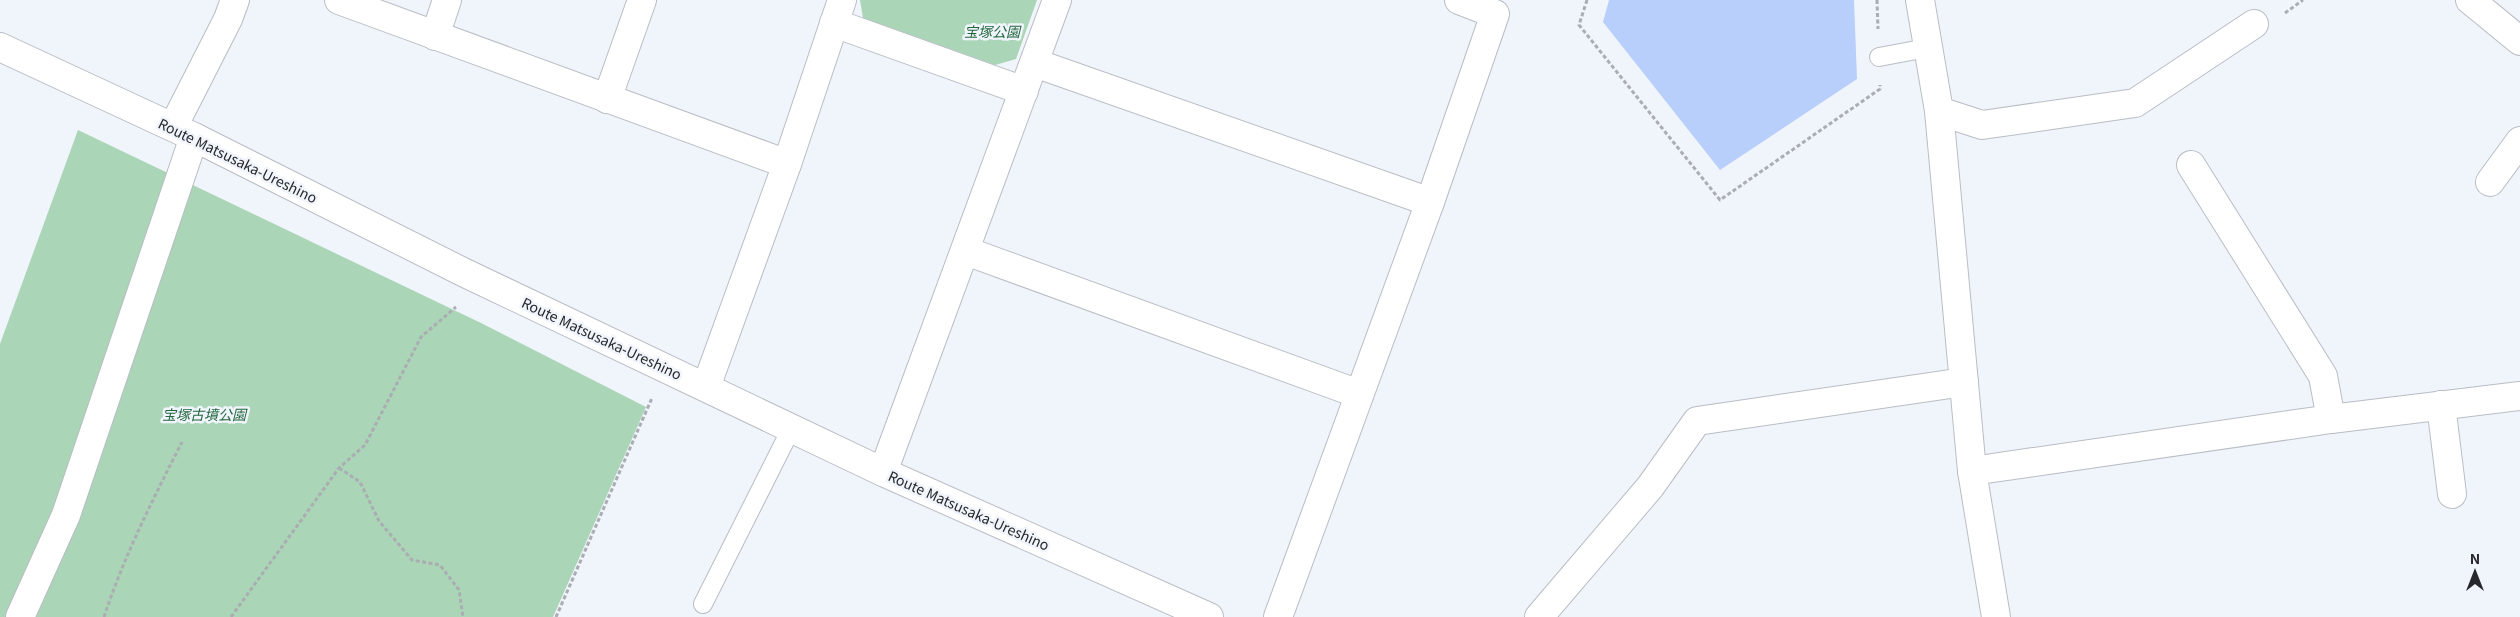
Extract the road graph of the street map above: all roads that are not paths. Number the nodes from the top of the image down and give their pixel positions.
1 (235, 0) edge
2 (339, 0) edge
3 (448, 0) edge
4 (642, 0) edge
5 (1057, 0) edge
6 (1459, 0) edge
7 (2470, 0) edge
8 (1924, 3) edge
9 (838, 12) edge
10 (2254, 24) dead end
11 (435, 36) junction
12 (2520, 41) edge
13 (0, 47) edge
14 (1927, 48) junction
15 (1879, 57) road end
16 (1035, 63) junction
17 (1024, 91) junction
18 (607, 99) junction
19 (1939, 110) junction
20 (184, 132) junction
21 (2520, 141) edge
22 (787, 164) junction
23 (2191, 165) dead end
24 (2490, 182) dead end
25 (1430, 202) junction
26 (966, 252) junction
27 (1964, 382) junction
28 (706, 387) junction
29 (1358, 394) junction
30 (2520, 396) edge
31 (2441, 405) junction
32 (2331, 419) junction
33 (792, 427) junction
34 (1972, 471) junction
35 (883, 472) junction
36 (2452, 494) dead end
37 (703, 604) dead end
38 (20, 617) edge
39 (1209, 617) edge
40 (1278, 617) edge
41 (1539, 617) edge
42 (1996, 617) edge

1 - 20 street
2 - 11 street
3 - 11 street
4 - 18 street
5 - 16 street
6 - 25 street
7 - 12 street
8 - 14 street
9 - 17 street
9 - 22 street
10 - 19 street
11 - 18 street
13 - 20 street, Route Matsusaka-Ureshino
14 - 15 lane
14 - 19 street
16 - 17 street
16 - 25 street
17 - 26 street
18 - 22 street
19 - 27 street
20 - 28 street, Route Matsusaka-Ureshino
20 - 38 street
21 - 24 street
22 - 28 street
23 - 32 street
25 - 29 street
26 - 29 street
26 - 35 street
27 - 34 street
27 - 41 street
28 - 33 street, Route Matsusaka-Ureshino
29 - 40 street
30 - 31 street
31 - 32 street
31 - 36 street
32 - 34 street
33 - 35 street, Route Matsusaka-Ureshino
33 - 37 lane
34 - 42 street
35 - 39 street, Route Matsusaka-Ureshino

